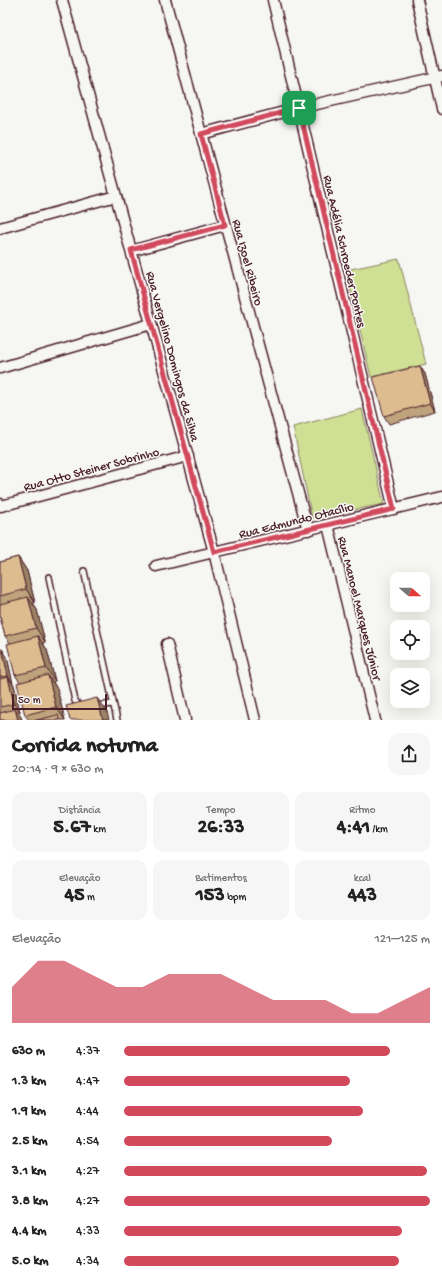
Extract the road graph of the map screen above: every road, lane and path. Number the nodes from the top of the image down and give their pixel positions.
1 (62, 0) edge
2 (165, 0) edge
3 (273, 0) edge
4 (417, 0) edge
5 (438, 77) edge
6 (299, 108) junction
7 (442, 110) edge
8 (201, 134) junction
9 (116, 196) junction
10 (225, 225) junction
11 (0, 228) edge
12 (131, 250) junction
13 (152, 324) junction
14 (0, 368) edge
15 (188, 456) junction
16 (442, 499) edge
17 (0, 505) edge
18 (394, 509) junction
19 (328, 525) junction
20 (308, 530) junction
21 (214, 552) junction
22 (156, 566) dead end
23 (84, 571) dead end
24 (49, 577) dead end
25 (167, 644) dead end
26 (113, 704) junction
27 (91, 707) edge
28 (84, 708) edge
29 (117, 720) edge
30 (185, 720) edge
31 (254, 720) edge
32 (374, 720) edge

1 - 9 street, Rua Vergelino Domingos da Silva
2 - 8 street, Rua Izoel Ribeiro
3 - 6 street, Rua Adélia Schroeder Pontes
4 - 5 street
5 - 6 street
5 - 7 street
6 - 8 street
6 - 18 street, Rua Adélia Schroeder Pontes
8 - 10 street, Rua Izoel Ribeiro
9 - 11 street
9 - 12 street, Rua Vergelino Domingos da Silva
10 - 12 street
10 - 20 street, Rua Izoel Ribeiro
12 - 13 street, Rua Vergelino Domingos da Silva
13 - 14 street
13 - 15 street, Rua Vergelino Domingos da Silva
15 - 17 street, Rua Otto Steiner Sobrinho
15 - 21 street, Rua Vergelino Domingos da Silva
16 - 18 street, Rua Edmundo Otacílio
18 - 19 street, Rua Edmundo Otacílio
19 - 20 street, Rua Edmundo Otacílio
19 - 32 street, Rua Manoel Marques Júnior
20 - 21 street, Rua Edmundo Otacílio
21 - 22 street, Rua Edmundo Otacílio
21 - 31 street, Rua Vergelino Domingos da Silva
23 - 26 lane
24 - 28 lane
25 - 30 street
26 - 27 lane
26 - 29 lane

